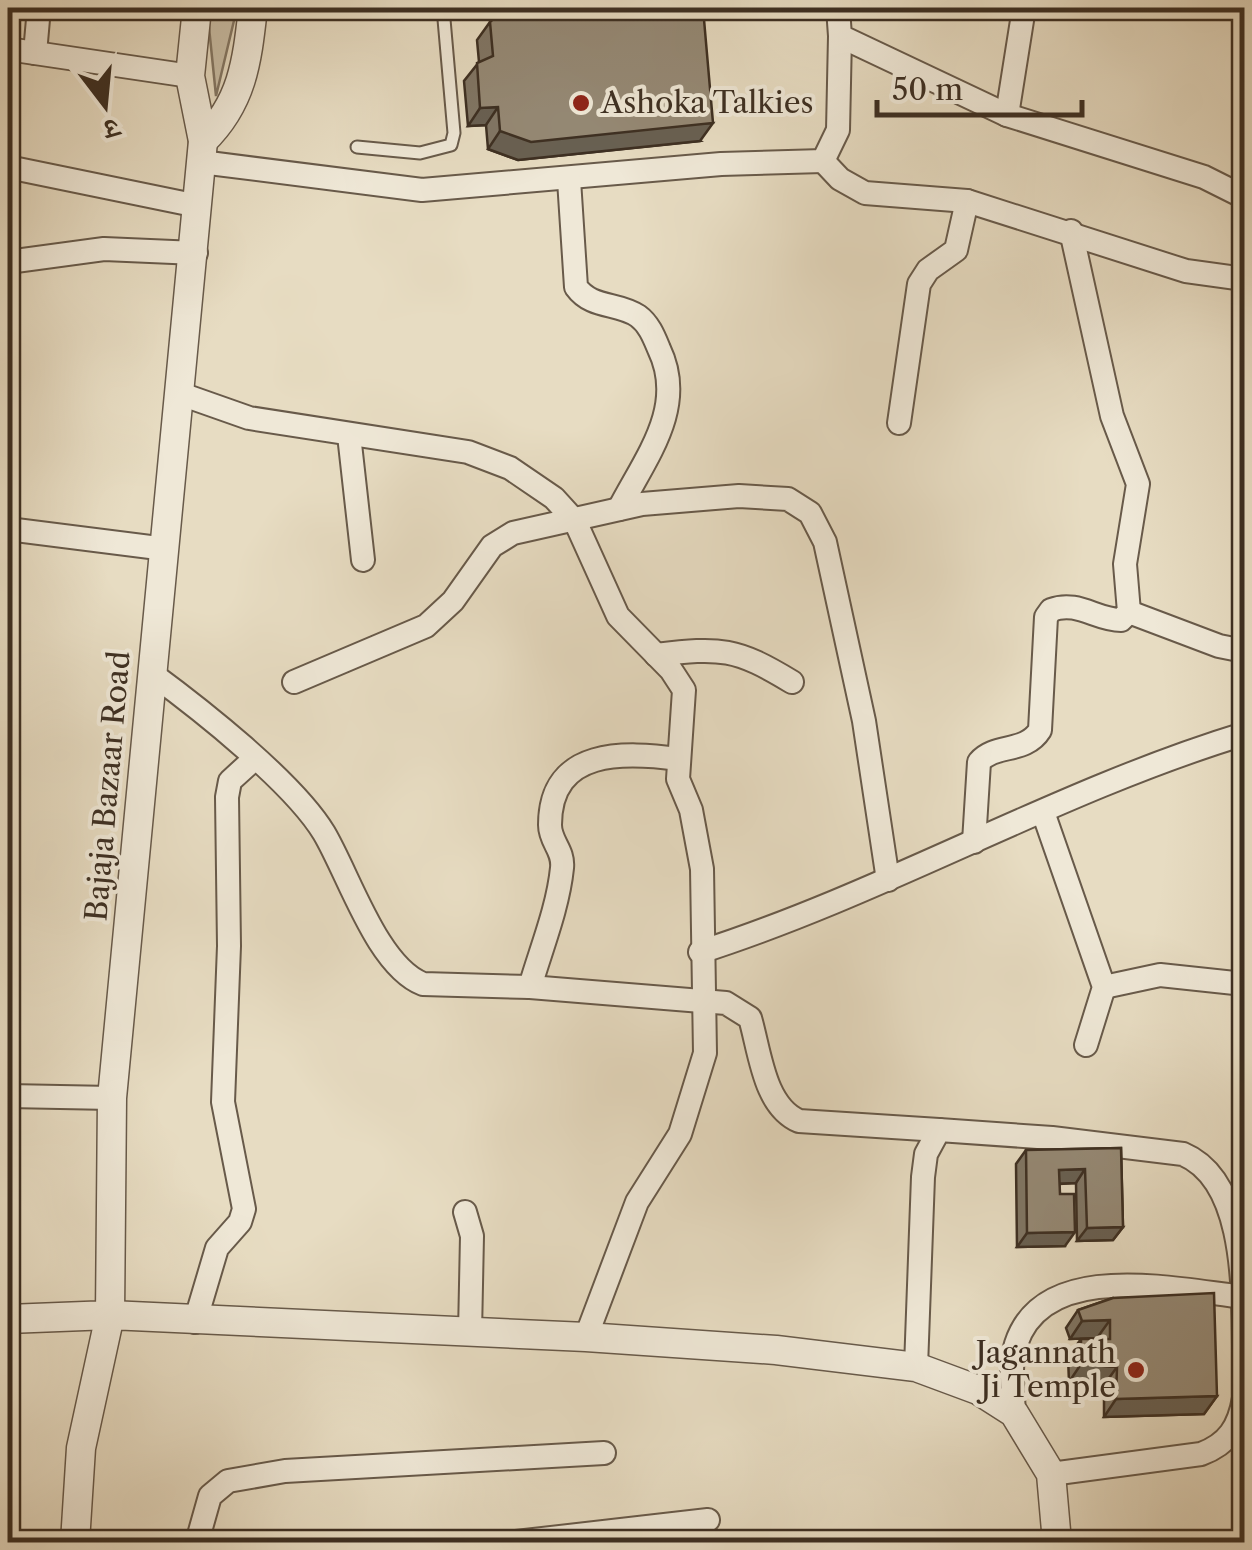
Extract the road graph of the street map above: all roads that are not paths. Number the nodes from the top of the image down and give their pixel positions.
1 (39, 8) edge
2 (197, 8) edge
3 (253, 8) edge
4 (443, 8) edge
5 (838, 8) edge
6 (1024, 8) edge
7 (840, 36) junction
8 (8, 49) edge
9 (35, 53) junction
10 (190, 76) junction
11 (1008, 116) junction
12 (357, 147) dead end
13 (202, 152) junction
14 (824, 160) junction
15 (8, 167) edge
16 (569, 180) junction
17 (1244, 197) edge
18 (967, 201) junction
19 (198, 206) junction
20 (1071, 231) junction
21 (196, 253) junction
22 (8, 262) edge
23 (1244, 279) edge
24 (178, 393) junction
25 (899, 423) dead end
26 (348, 436) junction
27 (619, 509) junction
28 (575, 521) junction
29 (8, 529) edge
30 (166, 549) junction
31 (363, 560) dead end
32 (1129, 612) junction
33 (1244, 651) edge
34 (656, 655) junction
35 (151, 673) junction
36 (294, 682) dead end
37 (792, 682) dead end
38 (1244, 734) edge
39 (679, 759) junction
40 (253, 760) junction
41 (1043, 812) junction
42 (974, 842) junction
43 (888, 880) junction
44 (700, 952) junction
45 (1244, 984) edge
46 (530, 987) junction
47 (1104, 987) junction
48 (707, 1003) junction
49 (1086, 1045) dead end
50 (8, 1096) edge
51 (112, 1098) junction
52 (939, 1130) junction
53 (464, 1212) dead end
54 (1244, 1297) edge
55 (110, 1315) junction
56 (8, 1319) edge
57 (196, 1322) junction
58 (470, 1333) junction
59 (586, 1337) junction
60 (1244, 1344) edge
61 (916, 1367) junction
62 (1244, 1398) edge
63 (1014, 1413) junction
64 (604, 1453) dead end
65 (1051, 1474) junction
66 (708, 1520) dead end
67 (75, 1542) edge
68 (197, 1542) edge
69 (516, 1542) edge
70 (1057, 1542) edge

1 - 9 street
2 - 10 street, Bajaja Bazaar Road
3 - 13 street
4 - 12 lane
5 - 7 street
6 - 11 street
7 - 11 street
7 - 14 street
8 - 9 street
9 - 10 street
10 - 13 street, Bajaja Bazaar Road
11 - 17 street
13 - 16 street
13 - 19 street, Bajaja Bazaar Road
14 - 16 street
14 - 18 street
15 - 19 street
16 - 27 street
18 - 20 street
18 - 25 street
19 - 21 street, Bajaja Bazaar Road
20 - 23 street
20 - 32 street
21 - 22 street
21 - 24 street, Bajaja Bazaar Road
24 - 26 street
24 - 30 street, Bajaja Bazaar Road
26 - 28 street
26 - 31 street
27 - 28 street
27 - 43 street
28 - 34 street
28 - 36 street
29 - 30 street
30 - 35 street, Bajaja Bazaar Road
32 - 33 street
32 - 42 street
34 - 37 street
34 - 39 street
35 - 40 street
35 - 51 street, Bajaja Bazaar Road
38 - 41 street
39 - 44 street
39 - 46 street
40 - 46 street
40 - 57 street
41 - 42 street
41 - 47 street
42 - 43 street
43 - 44 street
44 - 48 street
45 - 47 street
46 - 48 street
47 - 49 street
48 - 52 street
48 - 59 street
50 - 51 street
51 - 55 street, Bajaja Bazaar Road
52 - 54 street
52 - 61 street
53 - 58 street
54 - 60 street
54 - 63 street
55 - 56 street
55 - 57 street
55 - 67 street, Bajaja Bazaar Road
57 - 58 street
58 - 59 street
59 - 61 street
61 - 63 street
62 - 65 street
63 - 65 street
64 - 68 street
65 - 70 street
66 - 69 street

